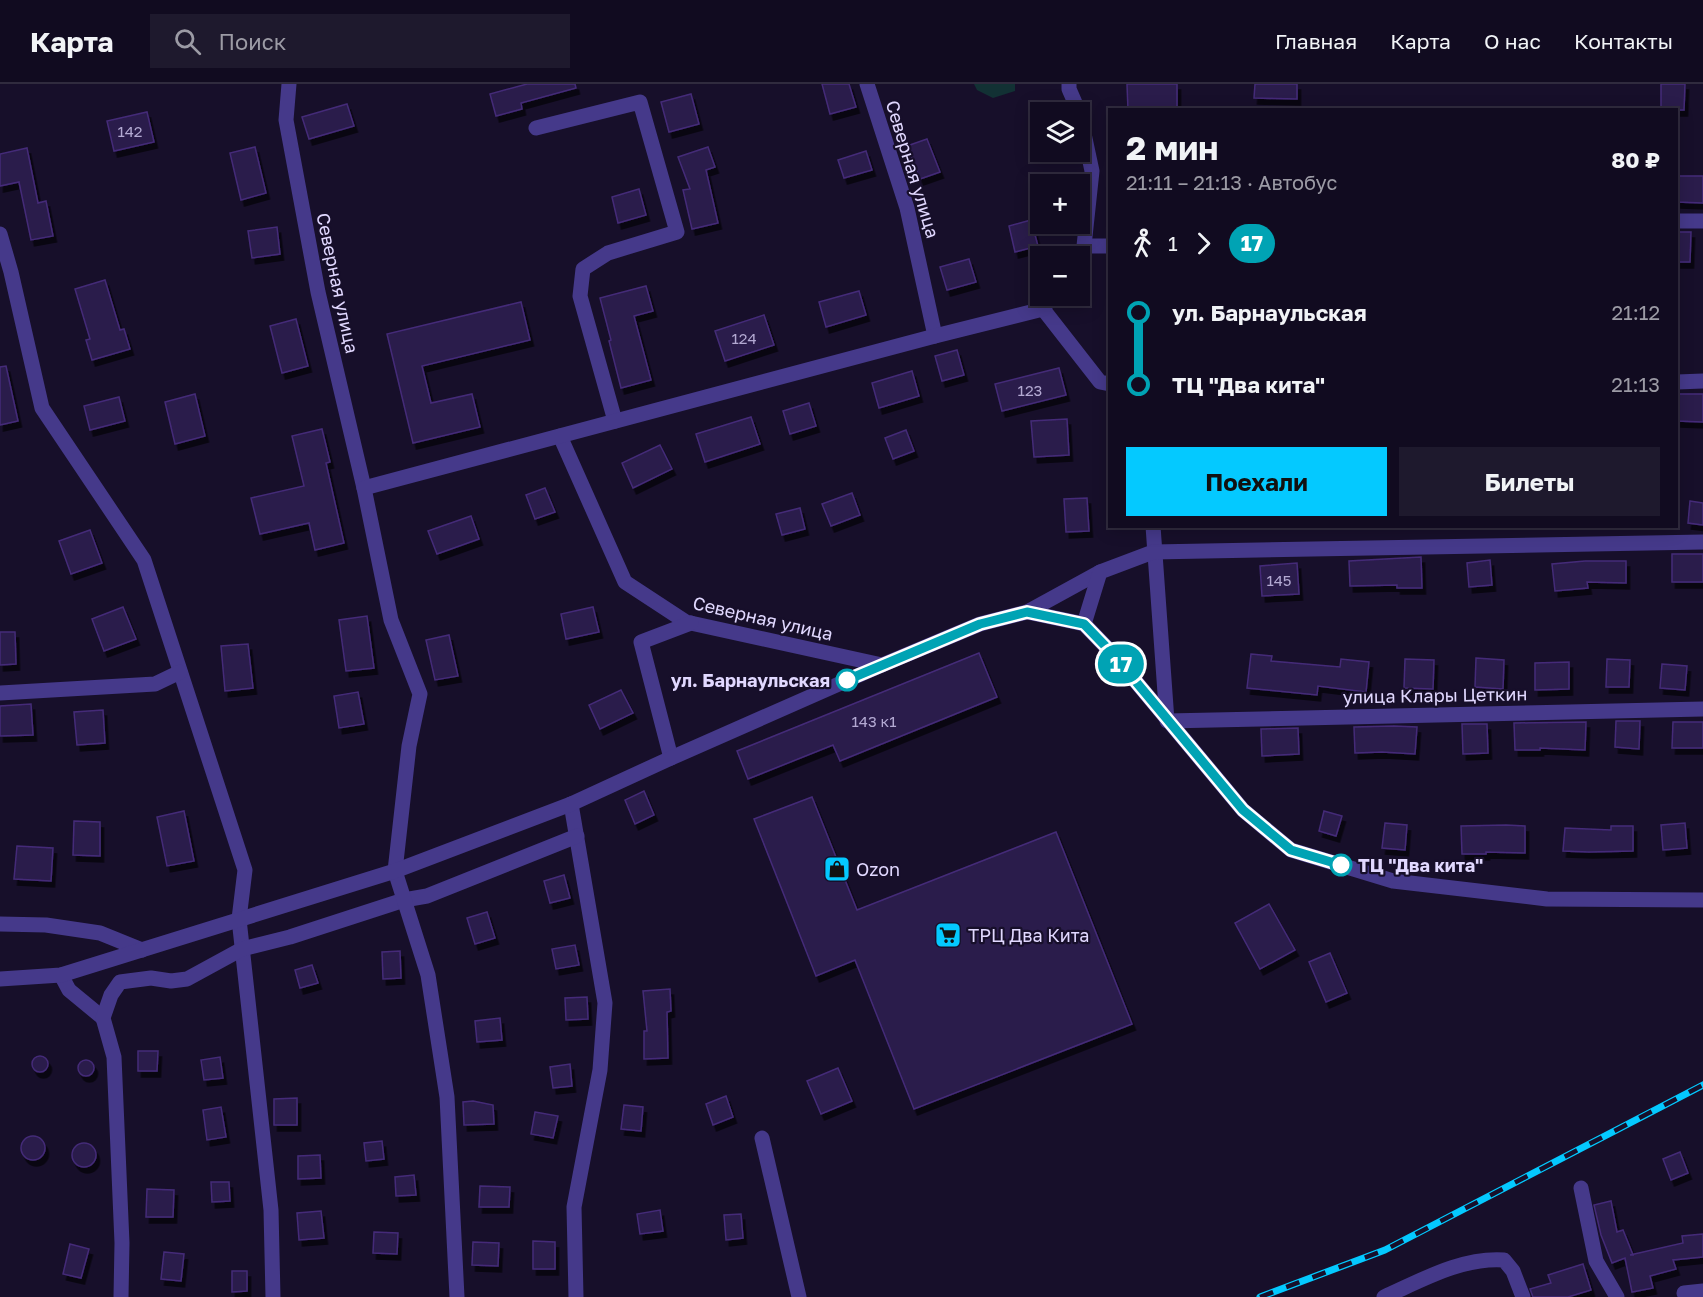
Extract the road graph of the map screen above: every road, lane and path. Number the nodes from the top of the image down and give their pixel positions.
1 (290, 84) edge
2 (867, 84) edge
3 (1069, 84) edge
4 (1074, 102) edge
5 (536, 128) dead end
6 (1090, 162) edge
7 (1678, 221) edge
8 (1703, 221) edge
9 (0, 234) edge
10 (1082, 246) edge
11 (1108, 246) edge
12 (1090, 249) edge
13 (1045, 306) edge
14 (1043, 309) junction
15 (935, 336) junction
16 (1703, 381) edge
17 (1678, 382) edge
18 (1108, 384) edge
19 (615, 421) junction
20 (560, 436) junction
21 (364, 488) junction
22 (1153, 528) edge
23 (1703, 543) edge
24 (1154, 552) junction
25 (1100, 572) junction
26 (1027, 612) junction
27 (691, 623) junction
28 (1084, 624) junction
29 (882, 665) junction
30 (180, 672) junction
31 (0, 693) edge
32 (1703, 709) edge
33 (1167, 721) junction
34 (671, 758) junction
35 (571, 804) junction
36 (577, 837) junction
37 (394, 871) junction
38 (404, 900) junction
39 (1703, 900) edge
40 (239, 919) junction
41 (0, 924) edge
42 (242, 949) junction
43 (142, 950) junction
44 (61, 975) junction
45 (0, 980) edge
46 (104, 1018) junction
47 (762, 1138) dead end
48 (1581, 1188) dead end
49 (1703, 1291) edge
50 (1684, 1293) dead end
51 (121, 1297) edge
52 (273, 1297) edge
53 (457, 1297) edge
54 (576, 1297) edge
55 (799, 1297) edge
56 (1384, 1297) edge
57 (1523, 1297) edge
58 (1617, 1297) edge

1 - 21 street, Северная улица
2 - 15 street, Северная улица
3 - 4 street
5 - 19 street
6 - 10 street
7 - 8 street
9 - 30 street
11 - 12 street
13 - 14 street
14 - 15 street
14 - 18 street
15 - 19 street
16 - 17 street
19 - 20 street
20 - 21 street
20 - 27 street, Северная улица
21 - 37 street, Северная улица
22 - 24 street
23 - 24 street
24 - 25 street
24 - 33 street
25 - 26 street
25 - 28 street
26 - 28 street
26 - 29 street
27 - 29 street, Северная улица
27 - 34 street
28 - 33 street
29 - 34 street
30 - 31 street
30 - 40 street
32 - 33 street, улица Клары Цеткин
33 - 39 street
34 - 35 street
35 - 36 street
35 - 37 street
36 - 38 street
36 - 54 street
37 - 38 street
37 - 40 street
38 - 42 street
38 - 53 street
40 - 42 street
40 - 43 street
41 - 43 street
42 - 46 street
42 - 52 street
43 - 44 street
44 - 45 street
44 - 46 street
46 - 51 street
47 - 55 street
48 - 58 street
49 - 50 street
56 - 57 street

